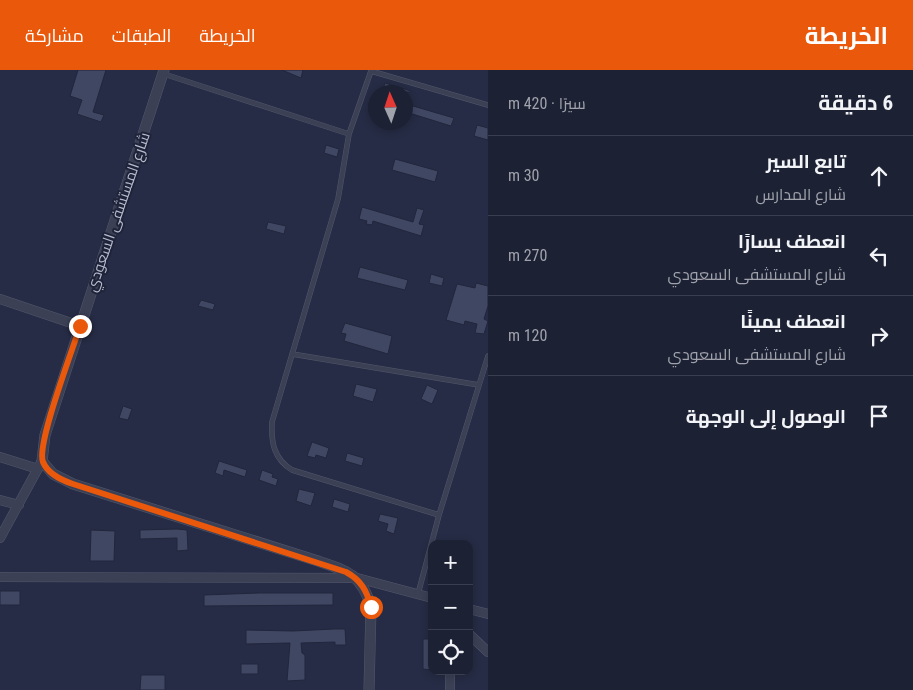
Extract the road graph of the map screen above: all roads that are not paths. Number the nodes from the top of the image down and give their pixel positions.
1 (372, 70) edge
2 (163, 72) edge
3 (488, 105) edge
4 (349, 134) junction
5 (0, 299) edge
6 (80, 326) junction
7 (292, 354) junction
8 (488, 356) edge
9 (479, 385) junction
10 (0, 457) edge
11 (40, 465) junction
12 (0, 500) edge
13 (19, 505) junction
14 (439, 515) junction
15 (0, 538) edge
16 (0, 577) edge
17 (357, 578) junction
18 (418, 594) junction
19 (428, 597) edge
20 (473, 610) edge
21 (488, 614) edge
22 (473, 638) edge
23 (488, 652) edge
24 (450, 675) edge
25 (369, 690) edge
26 (450, 690) edge

1 - 3 lane
1 - 4 lane
2 - 4 lane
2 - 6 street, شارع المستشفى السعودي
4 - 7 lane
5 - 6 street
6 - 11 street, شارع المستشفى السعودي
7 - 9 lane
7 - 14 lane
8 - 9 lane
9 - 14 lane
10 - 11 street
11 - 13 street
11 - 17 street
12 - 13 street
13 - 15 street
14 - 18 lane
16 - 17 street
17 - 18 street
17 - 25 street
18 - 19 street
20 - 21 street
22 - 23 street
24 - 26 street

